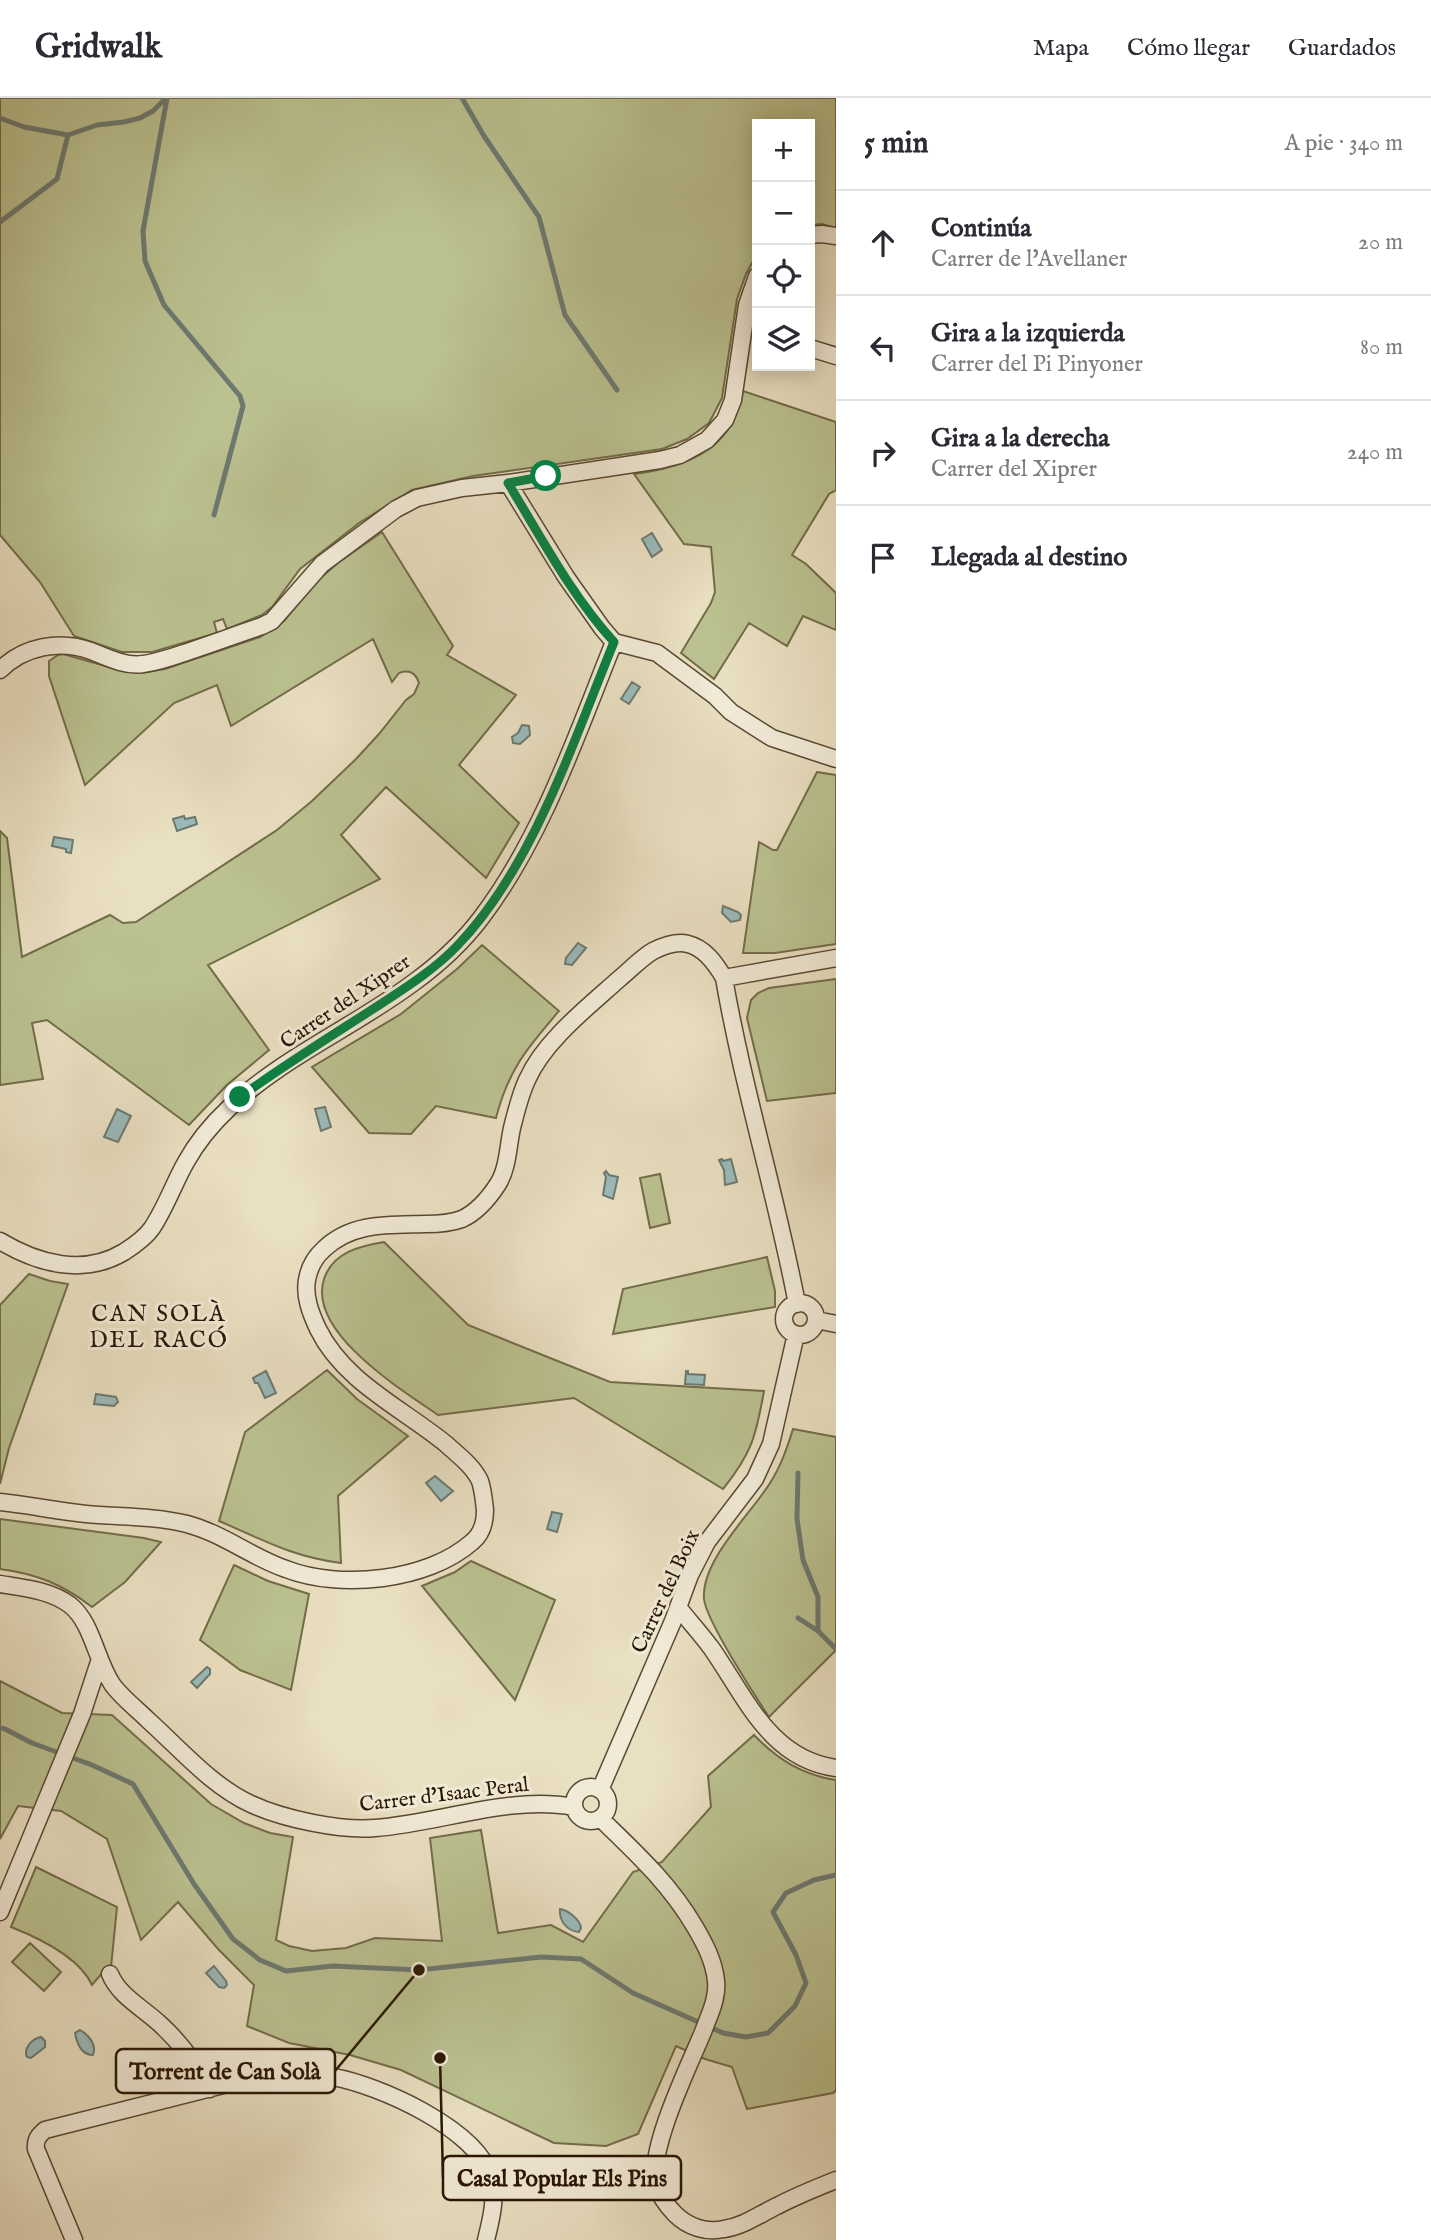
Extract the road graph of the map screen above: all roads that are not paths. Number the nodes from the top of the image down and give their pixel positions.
1 (815, 235) edge
2 (836, 236) edge
3 (752, 290) edge
4 (815, 350) edge
5 (836, 356) edge
6 (508, 483) junction
7 (614, 642) junction
8 (0, 670) edge
9 (836, 759) edge
10 (836, 958) edge
11 (723, 978) junction
12 (0, 1241) edge
13 (797, 1304) junction
14 (816, 1320) junction
15 (836, 1324) edge
16 (796, 1334) junction
17 (0, 1502) edge
18 (0, 1584) edge
19 (678, 1607) junction
20 (99, 1661) junction
21 (836, 1768) edge
22 (600, 1790) junction
23 (574, 1807) junction
24 (601, 1819) junction
25 (0, 1912) edge
26 (110, 1974) dead end
27 (210, 2089) junction
28 (836, 2180) edge
29 (74, 2240) edge
30 (486, 2240) edge

1 - 2 street
3 - 6 street
4 - 5 street
6 - 7 street
6 - 8 street
7 - 9 street
7 - 12 street, Carrer del Xiprer
10 - 11 street
11 - 13 street
11 - 17 street
13 - 14 street
13 - 16 street
14 - 15 street
14 - 16 street
16 - 19 street, Carrer del Boix
18 - 20 street, Carrer d'Isaac Peral
19 - 21 street
19 - 22 street, Carrer del Boix
20 - 23 street, Carrer d'Isaac Peral
20 - 25 street
22 - 23 street
22 - 24 street
23 - 24 street
24 - 28 street
26 - 27 street
27 - 29 street
27 - 30 street

